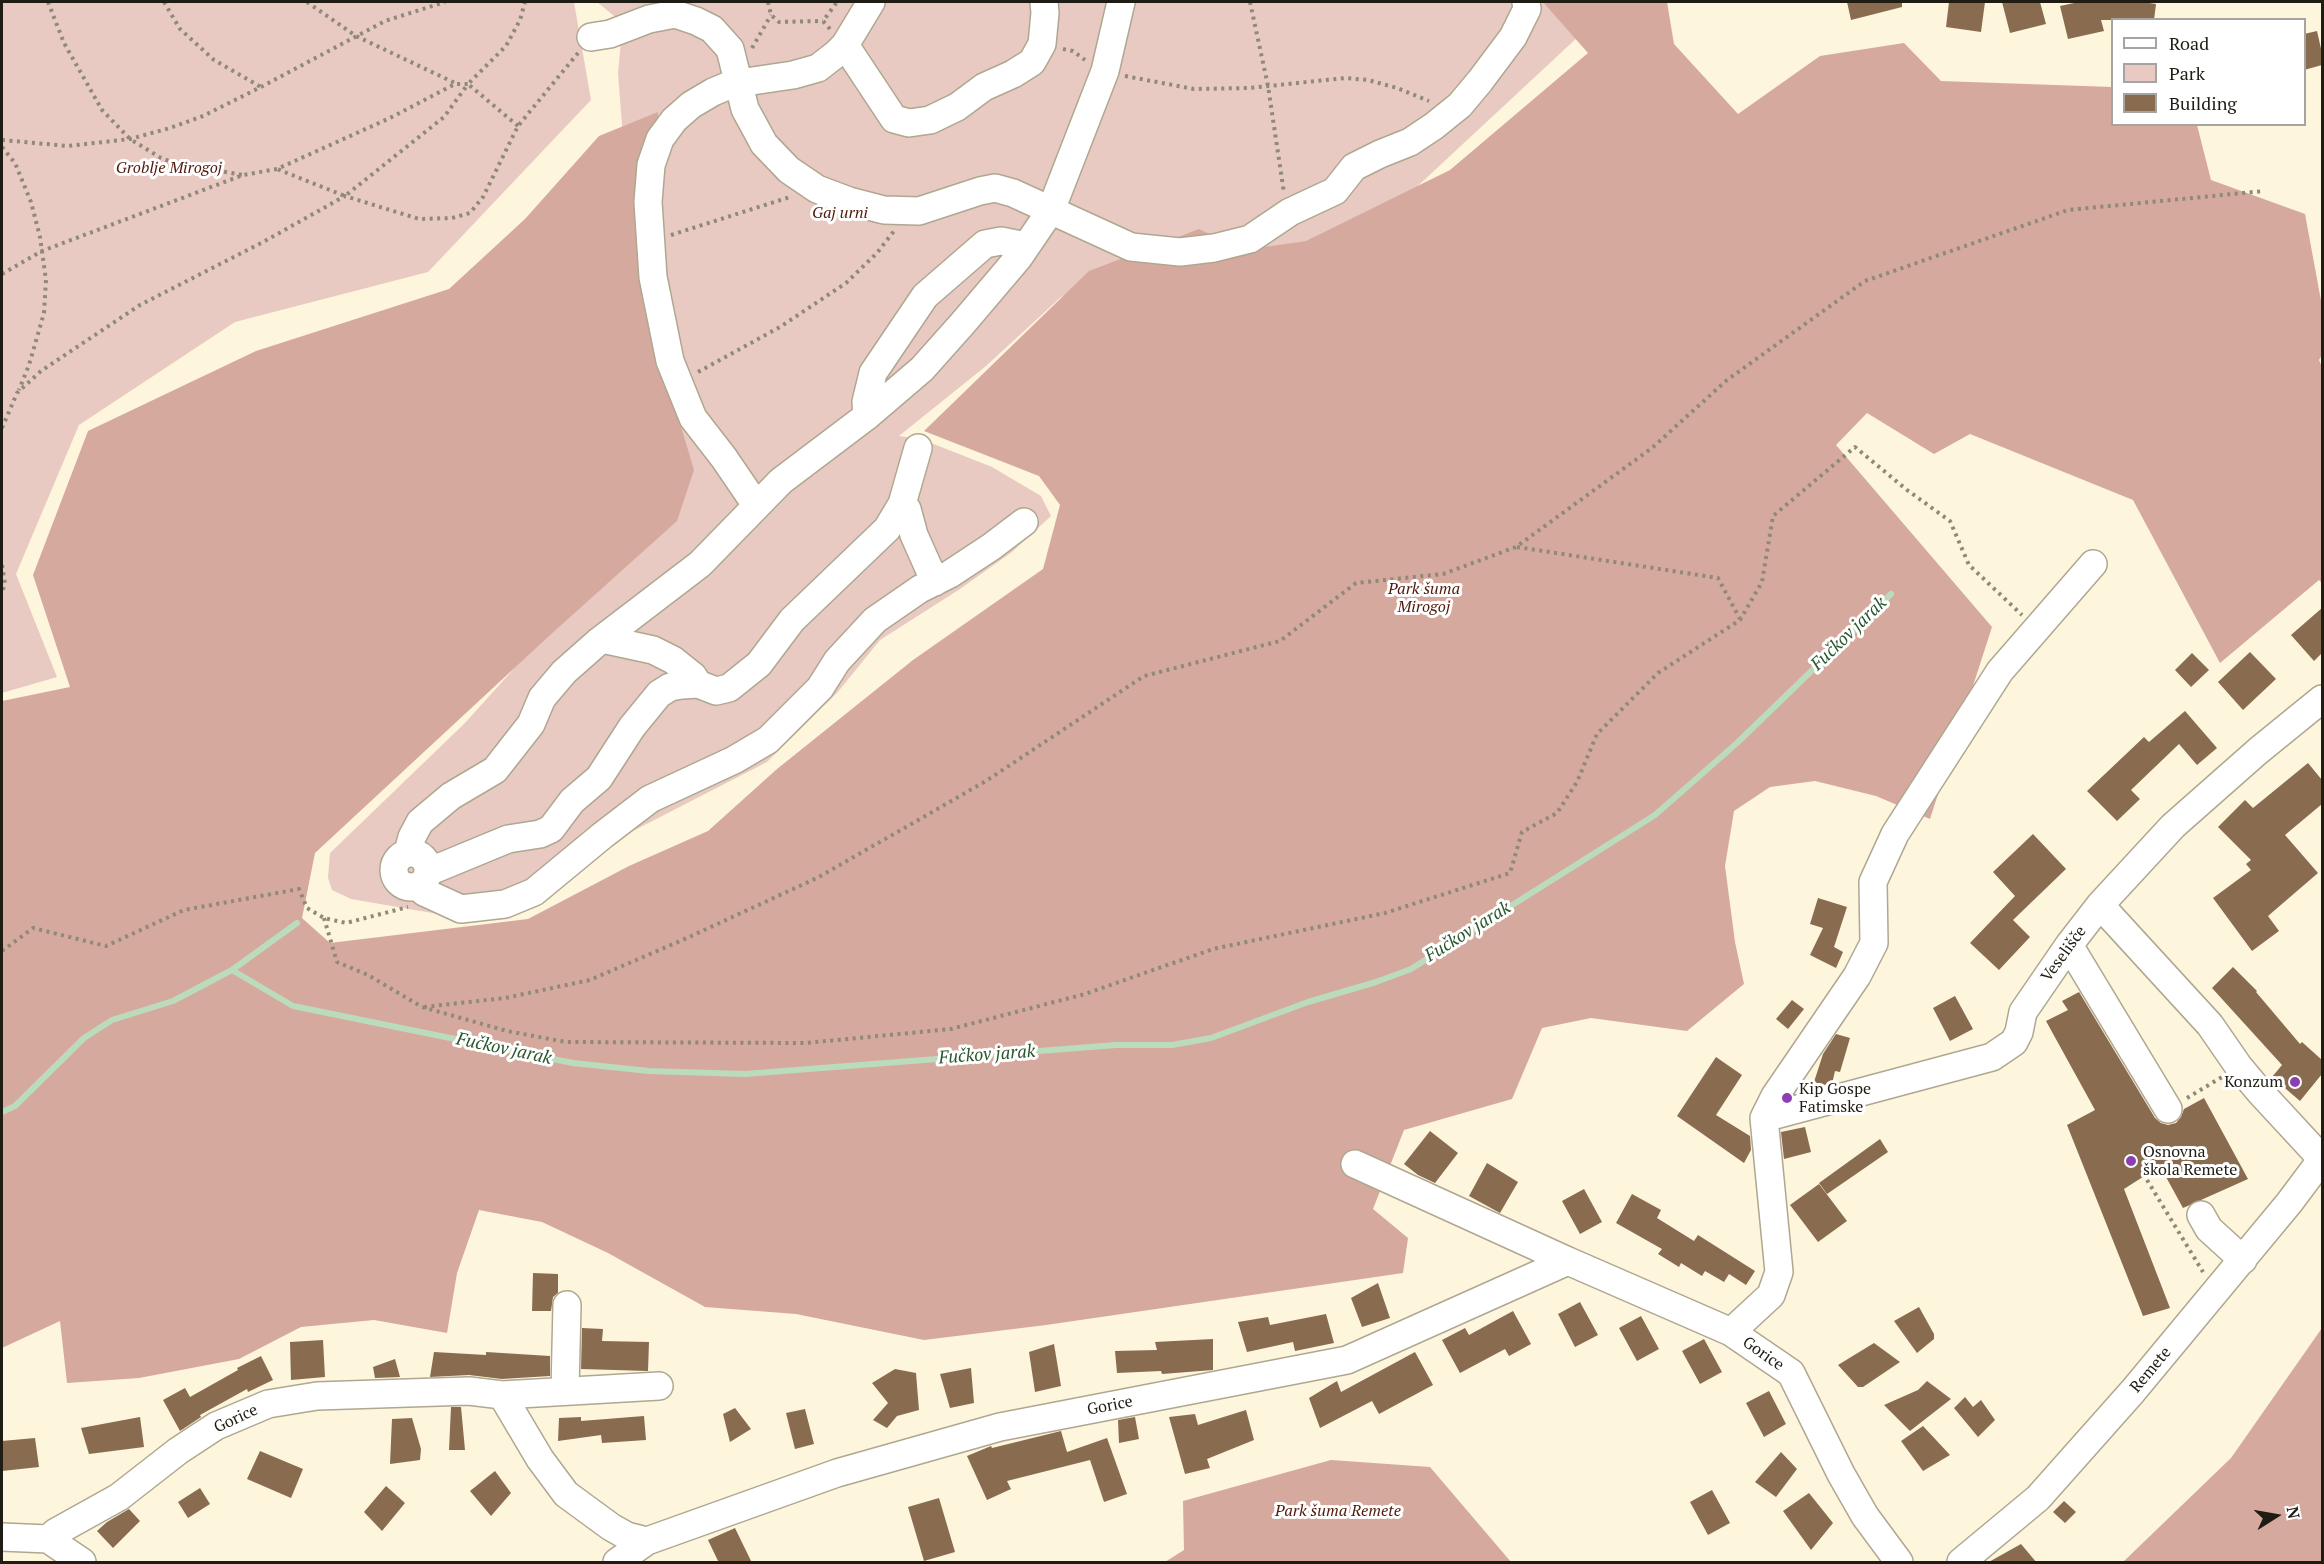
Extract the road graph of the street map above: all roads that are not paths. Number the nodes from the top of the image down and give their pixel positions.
1 (871, 2) edge
2 (1044, 2) edge
3 (1121, 2) edge
4 (1526, 2) edge
5 (591, 37) road end
6 (845, 45) junction
7 (738, 83) junction
8 (1051, 210) junction
9 (1026, 246) junction
10 (867, 416) junction
11 (918, 448) dead end
12 (902, 504) junction
13 (756, 505) junction
14 (1024, 522) dead end
15 (2093, 564) dead end
16 (935, 582) junction
17 (603, 639) junction
18 (698, 684) junction
19 (2322, 699) edge
20 (424, 883) junction
21 (2100, 905) junction
22 (2069, 945) junction
23 (2168, 1109) road end
24 (1764, 1118) junction
25 (2322, 1159) edge
26 (1355, 1164) dead end
27 (2201, 1215) dead end
28 (2243, 1260) junction
29 (1568, 1261) junction
30 (567, 1305) dead end
31 (1731, 1332) junction
32 (659, 1386) dead end
33 (565, 1391) junction
34 (502, 1395) junction
35 (2, 1537) edge
36 (48, 1539) junction
37 (647, 1541) junction
38 (82, 1563) edge
39 (617, 1563) edge
40 (1899, 1563) edge
41 (1962, 1563) edge

1 - 6 street
2 - 6 street
3 - 8 street
4 - 8 street
5 - 7 street
6 - 7 street
7 - 8 street
7 - 13 street
8 - 9 street
9 - 10 street
9 - 10 street
10 - 13 street
11 - 12 street
12 - 16 street
12 - 18 street
13 - 17 street
14 - 16 street
15 - 24 street
16 - 20 street
17 - 18 street
17 - 20 street
18 - 20 street
19 - 21 street, Veselišče
21 - 22 street, Veselišče
21 - 25 street, Remete
22 - 23 street
22 - 24 street, Veselišče
24 - 31 street
25 - 28 street, Remete
26 - 29 street, Gorice
27 - 28 street
28 - 41 street, Remete
29 - 31 street, Gorice
29 - 37 street, Gorice
30 - 33 street
31 - 40 street, Gorice
32 - 33 street, Gorice
33 - 34 street, Gorice
34 - 36 street, Gorice
34 - 37 street
35 - 36 street
36 - 38 street
37 - 39 street, Gorice

